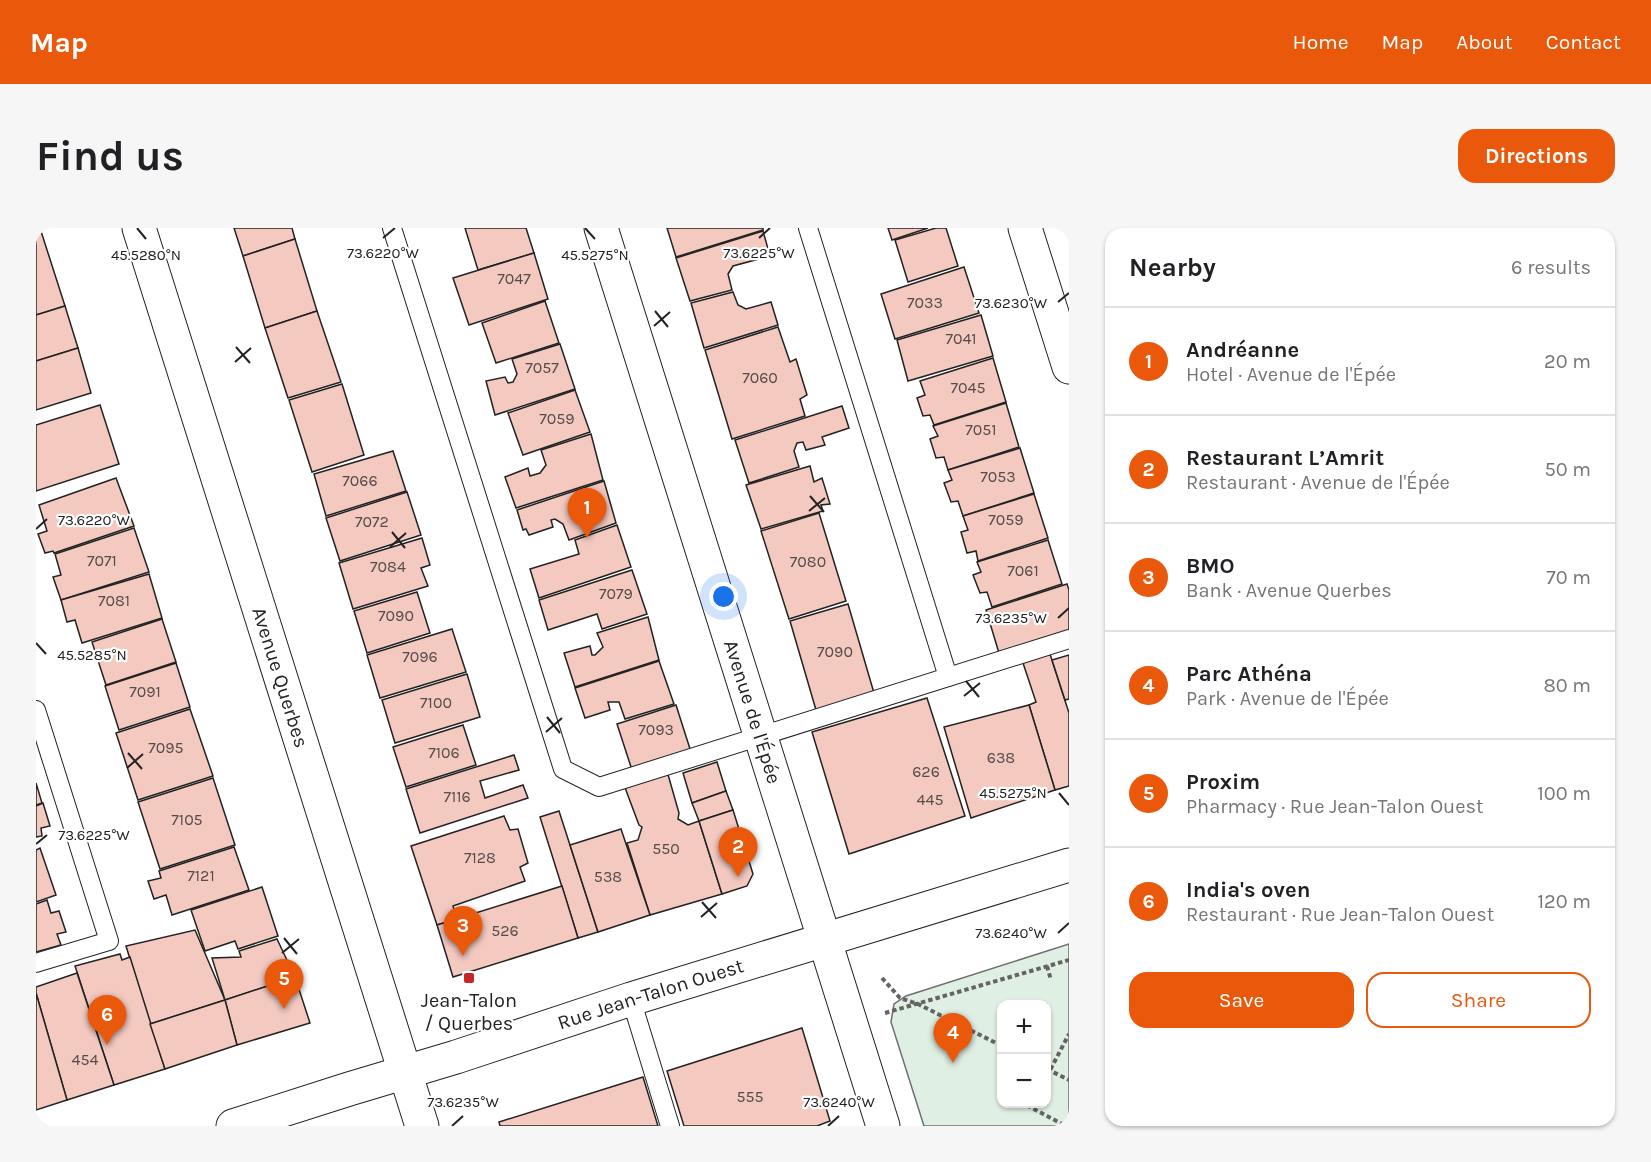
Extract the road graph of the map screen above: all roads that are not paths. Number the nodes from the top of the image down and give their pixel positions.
1 (139, 228) edge
2 (392, 228) edge
3 (601, 228) edge
4 (808, 228) edge
5 (1025, 228) edge
6 (1069, 367) edge
7 (1069, 639) edge
8 (948, 677) junction
9 (36, 710) edge
10 (760, 736) junction
11 (1069, 865) edge
12 (824, 940) junction
13 (36, 963) edge
14 (631, 999) junction
15 (405, 1073) junction
16 (232, 1126) edge
17 (422, 1126) edge
18 (670, 1126) edge
19 (883, 1126) edge

1 - 15 street, Avenue Querbes
2 - 10 lane
3 - 10 street, Avenue de l'Épée
4 - 8 lane
5 - 6 street
7 - 8 lane
8 - 10 lane
9 - 13 lane
10 - 12 street, Avenue de l'Épée
11 - 12 street, Rue Jean-Talon Ouest
12 - 14 street, Rue Jean-Talon Ouest
12 - 19 street, Avenue de l'Épée
14 - 15 street, Rue Jean-Talon Ouest
14 - 18 lane
15 - 16 street, Rue Jean-Talon Ouest
15 - 17 street, Avenue Querbes

